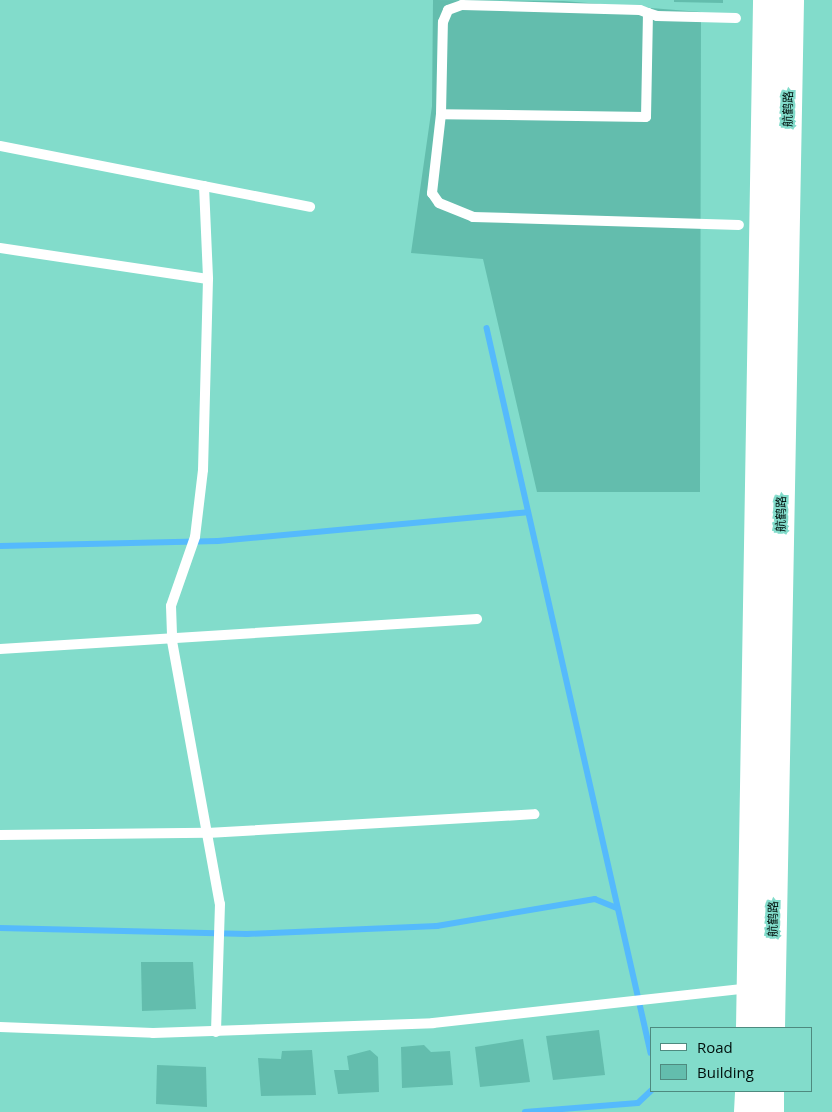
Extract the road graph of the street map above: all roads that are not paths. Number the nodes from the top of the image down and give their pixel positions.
1 (767, 0) edge
2 (790, 0) edge
3 (648, 13) junction
4 (736, 18) dead end
5 (441, 114) junction
6 (0, 146) edge
7 (204, 186) junction
8 (310, 207) dead end
9 (739, 225) dead end
10 (0, 248) edge
11 (208, 279) junction
12 (477, 619) dead end
13 (172, 640) junction
14 (0, 649) edge
15 (534, 814) dead end
16 (207, 833) junction
17 (0, 835) edge
18 (750, 988) junction
19 (0, 1027) edge
20 (750, 1027) edge
21 (771, 1027) edge
22 (216, 1032) junction
23 (749, 1092) edge
24 (770, 1092) edge
25 (748, 1112) edge
26 (770, 1112) edge

1 - 18 main road, 航鹤路
2 - 21 main road, 航鹤路
3 - 4 lane
3 - 5 lane
3 - 5 lane
5 - 9 lane
6 - 7 lane
7 - 8 lane
7 - 11 lane
10 - 11 lane
11 - 13 lane
12 - 13 lane
13 - 14 lane
13 - 16 lane
15 - 16 lane
16 - 17 lane
16 - 22 lane
18 - 20 main road, 航鹤路
18 - 22 lane
19 - 22 lane
23 - 25 main road
24 - 26 main road

